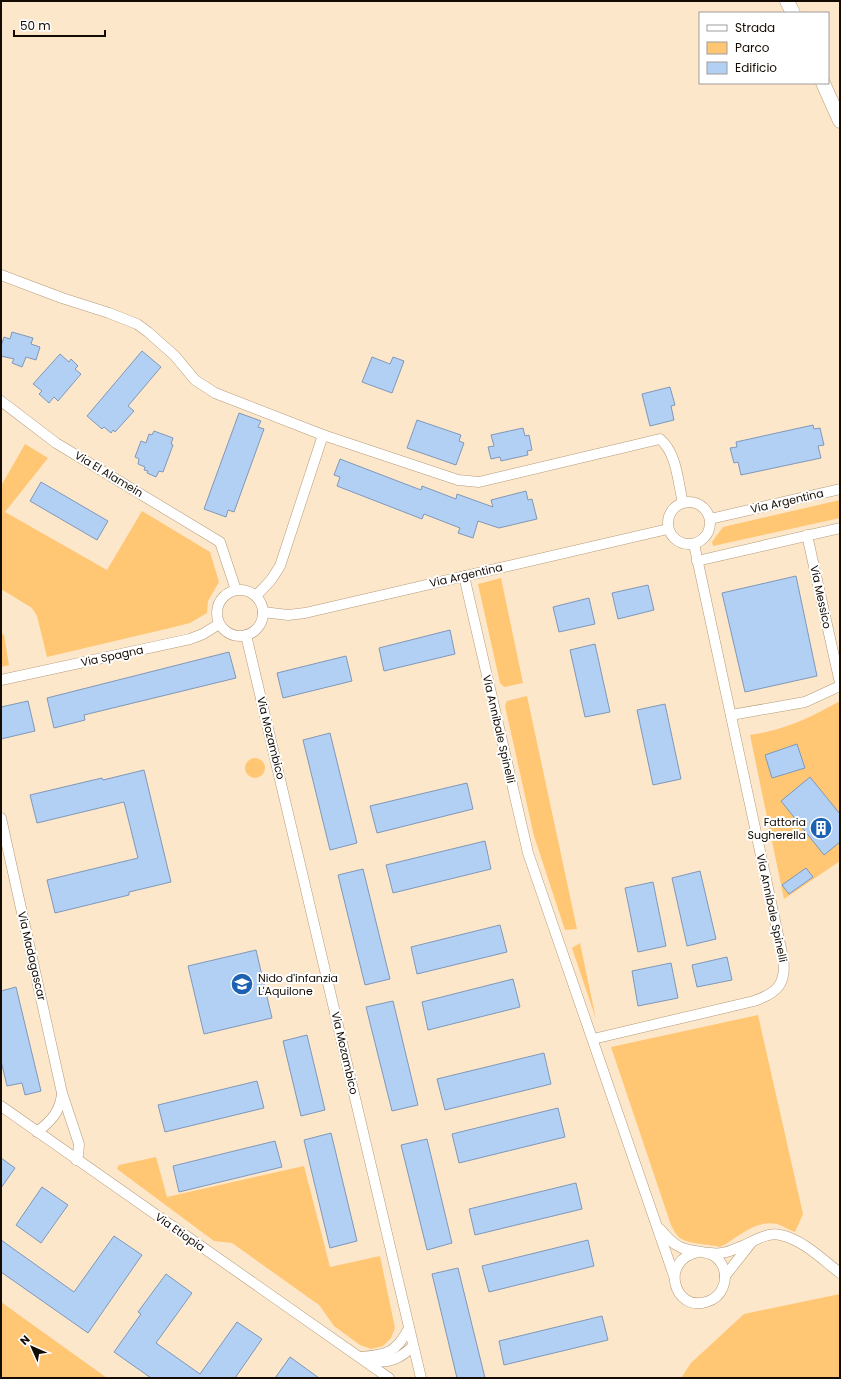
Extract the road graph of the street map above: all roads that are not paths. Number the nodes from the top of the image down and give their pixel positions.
1 (787, 1) edge
2 (792, 12) edge
3 (823, 84) edge
4 (840, 121) edge
5 (1, 276) edge
6 (1, 401) edge
7 (323, 435) junction
8 (840, 489) edge
9 (683, 503) junction
10 (710, 519) junction
11 (840, 528) edge
12 (668, 529) junction
13 (807, 535) junction
14 (694, 544) junction
15 (697, 561) junction
16 (464, 576) junction
17 (236, 590) junction
18 (256, 596) junction
19 (263, 612) junction
20 (219, 624) junction
21 (246, 636) junction
22 (1, 680) edge
23 (840, 683) edge
24 (840, 686) edge
25 (731, 715) junction
26 (1, 818) edge
27 (593, 1039) junction
28 (62, 1093) junction
29 (1, 1106) edge
30 (37, 1132) junction
31 (76, 1160) junction
32 (658, 1226) junction
33 (752, 1241) junction
34 (698, 1252) junction
35 (710, 1253) junction
36 (840, 1273) edge
37 (674, 1276) junction
38 (725, 1276) junction
39 (409, 1328) junction
40 (413, 1346) junction
41 (360, 1357) junction
42 (389, 1378) edge
43 (421, 1378) edge

1 - 2 main road
3 - 4 main road
5 - 7 street
6 - 17 street, Via El Alamein
7 - 9 street
7 - 18 street
8 - 10 street, Via Argentina
9 - 10 street
9 - 12 street
10 - 14 street
11 - 13 street
12 - 14 street
12 - 16 street, Via Argentina
13 - 15 street
13 - 23 street, Via Messico
14 - 15 street, Via Annibale Spinelli
15 - 25 street, Via Annibale Spinelli
16 - 19 street, Via Argentina
16 - 27 street, Via Annibale Spinelli
17 - 18 street
17 - 20 street
18 - 19 street
19 - 21 street
20 - 21 street
20 - 22 street, Via Spagna
21 - 39 street, Via Mozambico
24 - 25 street
25 - 27 street, Via Annibale Spinelli
26 - 28 street, Via Madagascar
27 - 32 street, Via Annibale Spinelli
28 - 30 street, Via Madagascar
28 - 31 street, Via Madagascar
29 - 30 street, Via Etiopia
30 - 31 street, Via Etiopia
31 - 41 street, Via Etiopia
32 - 34 street, Via Annibale Spinelli
32 - 37 street, Via Annibale Spinelli
33 - 35 street
33 - 36 street
33 - 38 street
34 - 35 street
34 - 37 street
35 - 38 street
37 - 38 street
39 - 40 street, Via Mozambico
39 - 41 street
40 - 41 street, Via Etiopia
40 - 43 street, Via Mozambico
41 - 42 street, Via Etiopia

